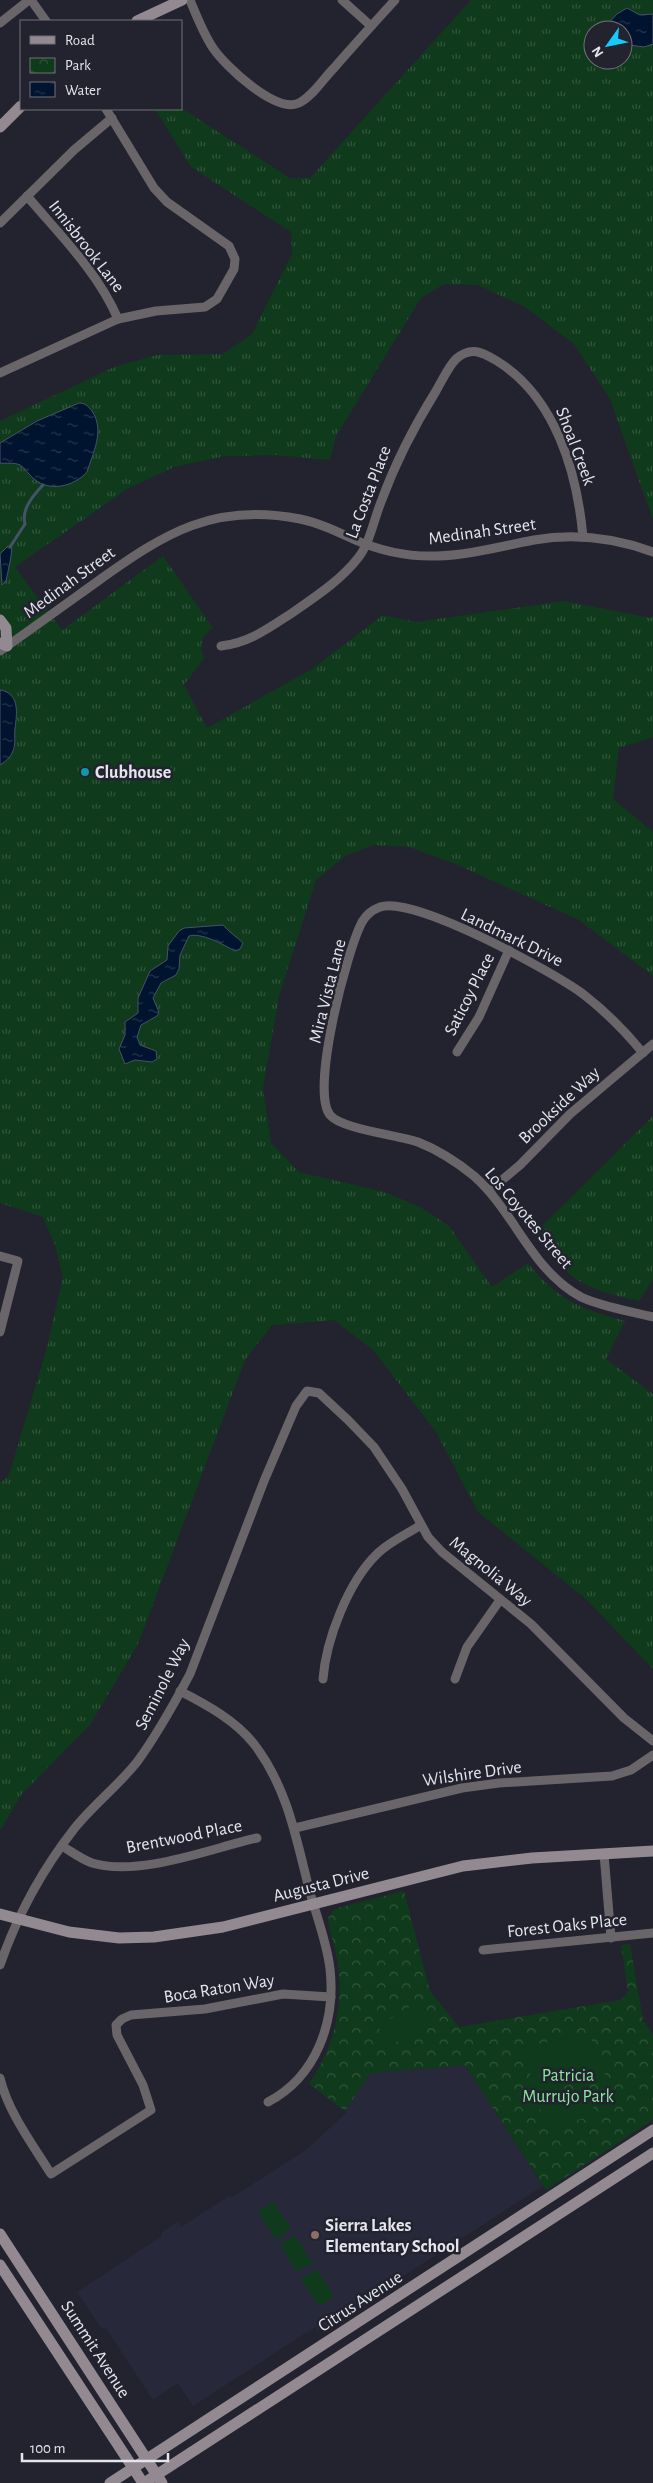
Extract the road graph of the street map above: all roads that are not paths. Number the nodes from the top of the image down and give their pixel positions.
1 (30, 0) edge
2 (182, 0) edge
3 (190, 0) edge
4 (342, 0) edge
5 (395, 0) edge
6 (45, 20) edge
7 (139, 20) edge
8 (0, 23) edge
9 (371, 26) junction
10 (20, 107) edge
11 (107, 110) edge
12 (112, 118) junction
13 (0, 127) edge
14 (27, 196) junction
15 (0, 223) edge
16 (118, 319) junction
17 (466, 352) joint
18 (0, 372) edge
19 (583, 537) junction
20 (365, 544) junction
21 (653, 552) edge
22 (0, 620) edge
23 (221, 646) dead end
24 (2, 647) edge
25 (373, 911) joint
26 (509, 950) junction
27 (653, 1044) edge
28 (457, 1052) dead end
29 (643, 1052) junction
30 (328, 1113) joint
31 (489, 1191) junction
32 (0, 1256) edge
33 (653, 1317) edge
34 (0, 1332) edge
35 (307, 1391) joint
36 (422, 1525) junction
37 (500, 1600) junction
38 (323, 1679) dead end
39 (455, 1679) dead end
40 (180, 1692) junction
41 (653, 1741) edge
42 (653, 1755) edge
43 (295, 1828) junction
44 (257, 1838) dead end
45 (62, 1846) junction
46 (653, 1851) edge
47 (604, 1854) junction
48 (313, 1904) junction
49 (0, 1914) edge
50 (20, 1920) junction
51 (653, 1933) edge
52 (611, 1938) junction
53 (483, 1950) dead end
54 (0, 1965) edge
55 (331, 1997) junction
56 (0, 2078) edge
57 (268, 2102) dead end
58 (653, 2130) edge
59 (653, 2153) edge
60 (0, 2234) edge
61 (0, 2265) edge
62 (147, 2459) junction
63 (133, 2468) junction
64 (159, 2479) edge
65 (110, 2483) edge
66 (143, 2483) edge

1 - 6 street
1 - 8 street
2 - 7 main road
3 - 9 street
4 - 9 street
5 - 9 street
10 - 13 main road
11 - 12 street
12 - 14 street
12 - 16 street
14 - 15 street
14 - 16 street, Innisbrook Lane
16 - 18 street
17 - 19 street, Shoal Creek
17 - 20 street, La Costa Place
19 - 20 street, Medinah Street
19 - 21 street, Medinah Street
20 - 23 street, La Costa Place
20 - 24 street, Medinah Street
22 - 24 main road
25 - 26 street, Landmark Drive
25 - 30 street, Mira Vista Lane
26 - 28 street, Saticoy Place
26 - 29 street, Landmark Drive
27 - 29 street, Brookside Way
29 - 31 street, Brookside Way
30 - 31 street, Los Coyotes Street
31 - 33 street, Los Coyotes Street
32 - 34 street
35 - 36 street, Magnolia Way
35 - 40 street, Seminole Way
36 - 37 street, Magnolia Way
36 - 38 street
37 - 39 street
37 - 41 street, Magnolia Way
40 - 43 street
40 - 45 street, Seminole Way
42 - 43 street, Wilshire Drive
43 - 48 street
44 - 45 street, Brentwood Place
45 - 50 street, Seminole Way
46 - 47 main road, Augusta Drive
47 - 48 main road, Augusta Drive
47 - 52 street
48 - 50 main road, Augusta Drive
48 - 55 street
49 - 50 main road, Augusta Drive
50 - 54 street, Seminole Way
51 - 52 street, Forest Oaks Place
52 - 53 street, Forest Oaks Place
55 - 56 street, Boca Raton Way
55 - 57 street
58 - 62 main road, Citrus Avenue
59 - 64 main road, Citrus Avenue
60 - 62 main road, Summit Avenue
61 - 63 main road, Summit Avenue
62 - 63 main road, Citrus Avenue
62 - 64 main road, Summit Avenue
63 - 65 main road, Citrus Avenue
63 - 66 main road, Summit Avenue
64 - 66 main road, Citrus Avenue

